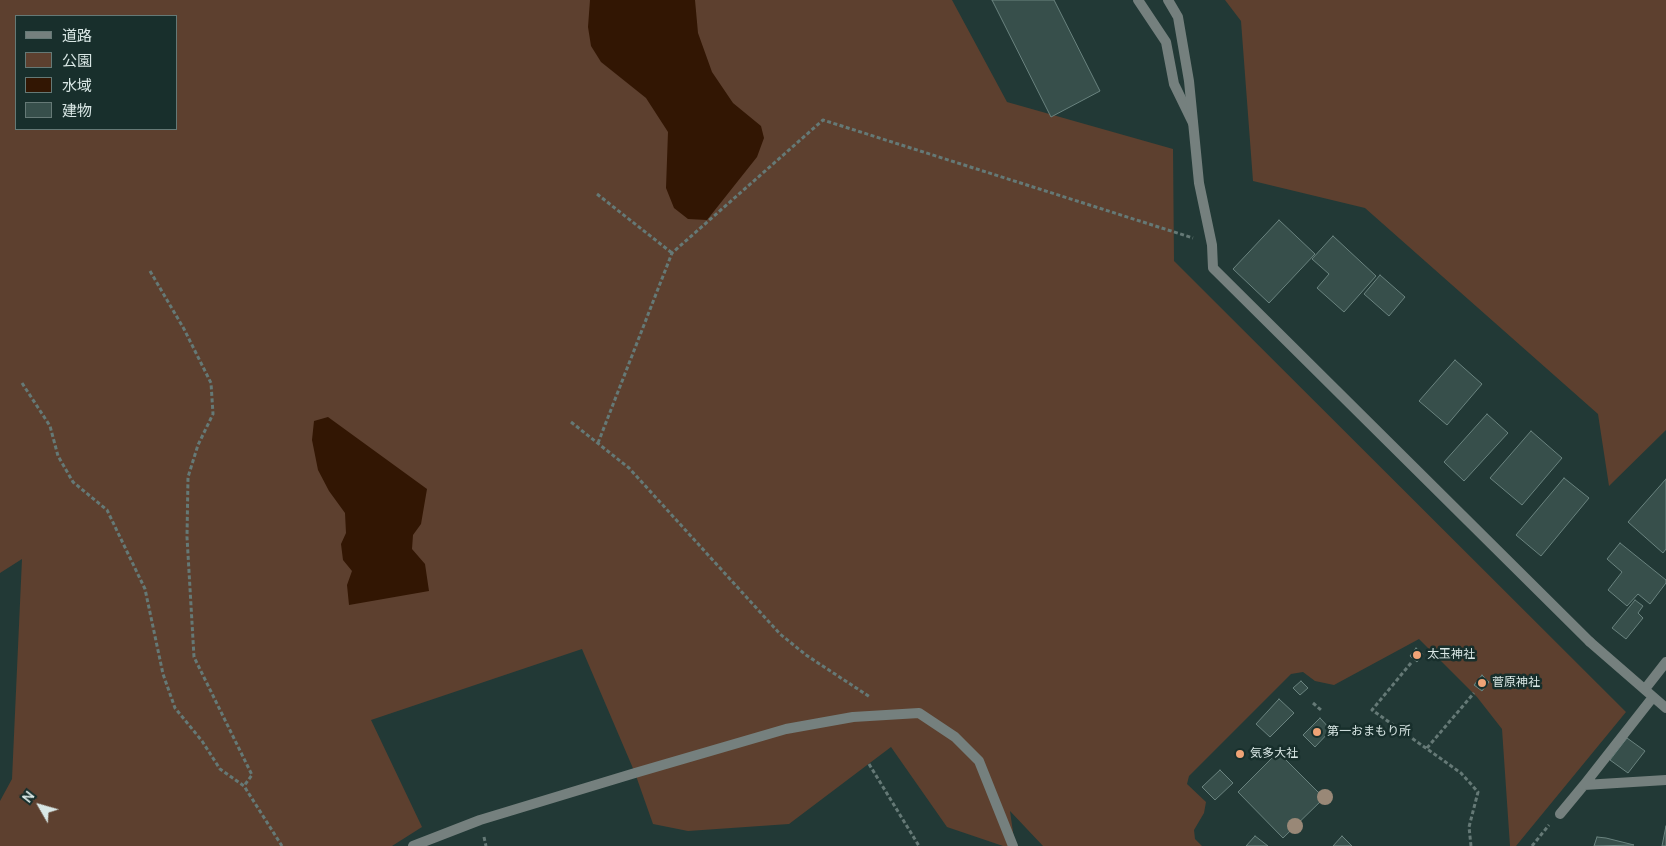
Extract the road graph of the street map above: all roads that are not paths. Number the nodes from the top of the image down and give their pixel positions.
1 (1138, 0) edge
2 (1168, 0) edge
3 (1194, 124) junction
4 (1666, 662) edge
5 (1645, 690) junction
6 (1653, 697) junction
7 (1666, 708) edge
8 (1666, 780) edge
9 (1584, 785) junction
10 (1560, 814) road end
11 (413, 846) edge
12 (1014, 846) edge

1 - 3 street
2 - 3 street
3 - 5 street
4 - 5 street
5 - 6 street
6 - 7 street
6 - 9 street
8 - 9 street
9 - 10 street
11 - 12 street

